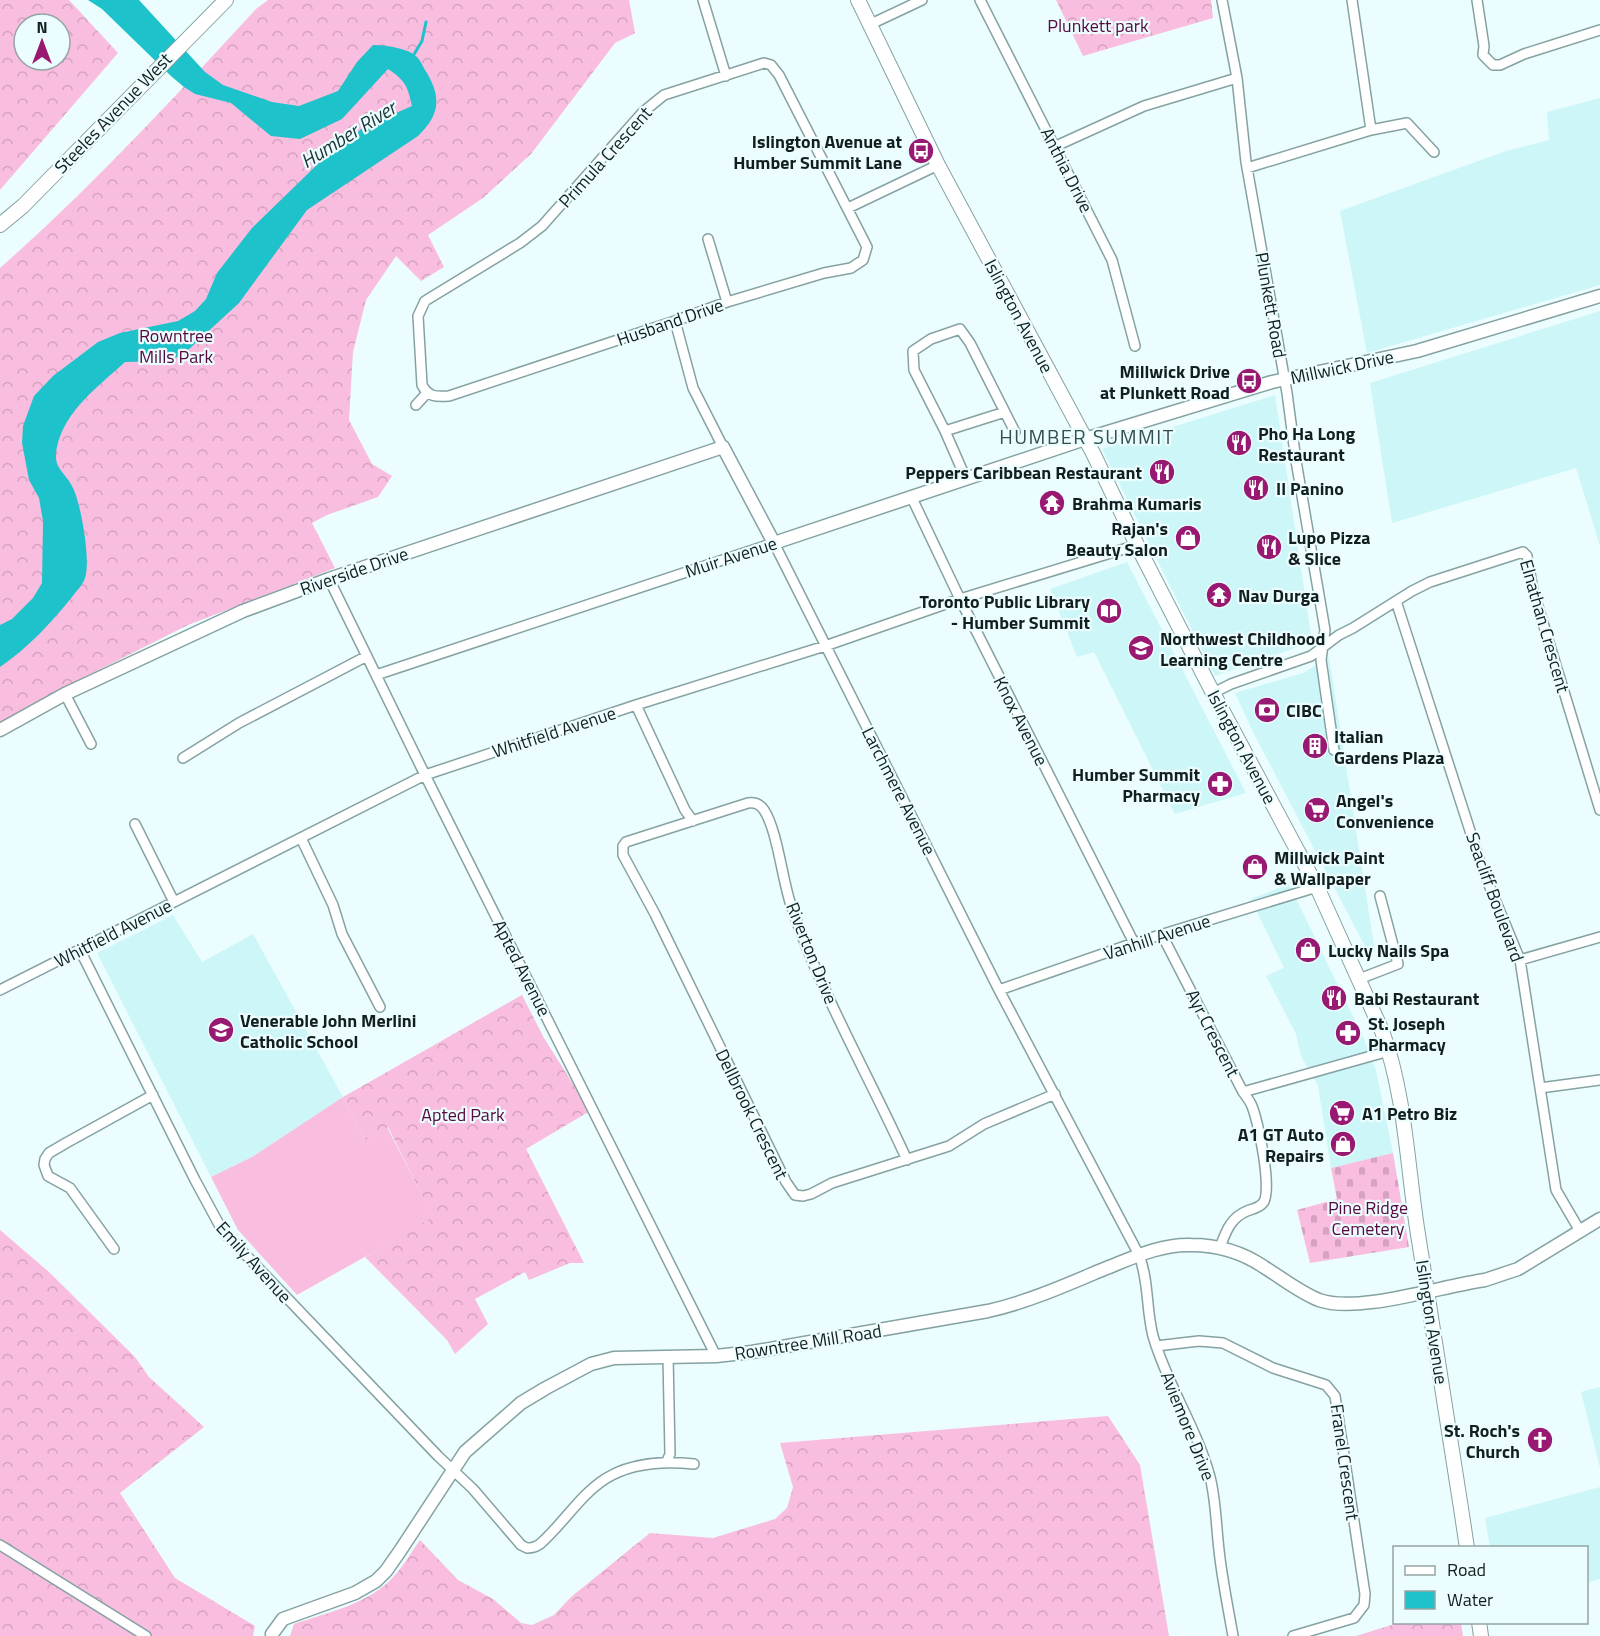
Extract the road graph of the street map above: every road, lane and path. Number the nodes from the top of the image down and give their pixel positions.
1 (703, 0) edge
2 (858, 0) edge
3 (922, 0) edge
4 (980, 0) edge
5 (1221, 0) edge
6 (1352, 0) edge
7 (1477, 0) edge
8 (222, 3) edge
9 (871, 24) junction
10 (1600, 30) edge
11 (726, 76) junction
12 (1237, 78) junction
13 (1371, 130) junction
14 (1056, 147) junction
15 (1434, 152) dead end
16 (938, 165) junction
17 (1247, 168) junction
18 (848, 208) junction
19 (0, 225) edge
20 (708, 238) dead end
21 (1600, 296) edge
22 (727, 302) junction
23 (675, 321) junction
24 (1135, 346) dead end
25 (1284, 378) junction
26 (426, 392) junction
27 (416, 405) dead end
28 (1005, 412) junction
29 (945, 431) junction
30 (1015, 432) dead end
31 (1085, 439) junction
32 (723, 447) junction
33 (966, 479) junction
34 (911, 496) junction
35 (774, 543) junction
36 (1137, 545) junction
37 (329, 579) junction
38 (960, 599) junction
39 (1396, 601) junction
40 (825, 646) junction
41 (1324, 646) junction
42 (367, 656) junction
43 (376, 675) junction
44 (1213, 693) junction
45 (65, 694) junction
46 (636, 705) junction
47 (0, 730) edge
48 (91, 744) dead end
49 (1334, 750) dead end
50 (183, 758) dead end
51 (425, 775) junction
52 (1600, 810) edge
53 (693, 821) junction
54 (135, 824) dead end
55 (302, 838) junction
56 (1317, 887) junction
57 (1380, 896) dead end
58 (174, 902) junction
59 (1162, 935) junction
60 (1600, 937) edge
61 (1134, 943) junction
62 (80, 950) junction
63 (1520, 960) junction
64 (1359, 979) junction
65 (0, 990) edge
66 (999, 990) junction
67 (380, 1007) dead end
68 (1389, 1051) junction
69 (1600, 1080) edge
70 (1540, 1088) junction
71 (1243, 1092) junction
72 (1055, 1094) junction
73 (153, 1095) junction
74 (907, 1160) junction
75 (1600, 1219) edge
76 (1580, 1231) junction
77 (1220, 1247) junction
78 (114, 1249) dead end
79 (1139, 1255) junction
80 (1428, 1291) junction
81 (1156, 1346) junction
82 (668, 1356) junction
83 (716, 1356) junction
84 (667, 1461) junction
85 (694, 1464) dead end
86 (452, 1470) junction
87 (0, 1545) edge
88 (1467, 1546) edge
89 (272, 1634) dead end
90 (146, 1636) edge
91 (1233, 1636) edge
92 (1293, 1636) edge

1 - 11 street
2 - 9 main road, Islington Avenue
3 - 9 street
4 - 14 street, Anthia Drive
5 - 12 street, Plunkett Road
6 - 13 street
7 - 10 street
8 - 19 main road, Steeles Avenue West
9 - 16 main road, Islington Avenue
11 - 18 street, Primula Crescent
11 - 26 street, Primula Crescent
12 - 14 street
12 - 17 street, Plunkett Road
13 - 15 street
13 - 17 street
14 - 24 street, Anthia Drive
16 - 18 street
16 - 31 main road, Islington Avenue
17 - 25 street, Plunkett Road
18 - 22 street, Husband Drive
20 - 22 street
21 - 25 street, Millwick Drive
22 - 23 street, Husband Drive
23 - 26 street, Husband Drive
23 - 32 street, Larchmere Avenue
25 - 31 street, Millwick Drive
25 - 41 street, Plunkett Road
26 - 27 street
28 - 29 street
28 - 29 street
28 - 30 street
29 - 33 street
31 - 33 street, Muir Avenue
31 - 36 main road, Islington Avenue
32 - 35 street, Larchmere Avenue
32 - 37 street, Riverside Drive
33 - 34 street, Muir Avenue
34 - 35 street, Muir Avenue
34 - 38 street, Knox Avenue
35 - 40 street, Larchmere Avenue
35 - 43 street, Muir Avenue
36 - 38 street, Whitfield Avenue
36 - 44 main road, Islington Avenue
37 - 42 street, Apted Avenue
37 - 45 street, Riverside Drive
38 - 40 street, Whitfield Avenue
38 - 61 street, Knox Avenue
39 - 41 street, Elnathan Crescent
39 - 52 street, Elnathan Crescent
39 - 63 street, Seacliff Boulevard
40 - 46 street, Whitfield Avenue
40 - 66 street, Larchmere Avenue
41 - 44 street, Elnathan Crescent
41 - 49 street, Plunkett Road
42 - 43 street, Apted Avenue
42 - 50 street
43 - 51 street, Apted Avenue
44 - 56 main road, Islington Avenue
45 - 47 street, Riverside Drive
45 - 48 street
46 - 51 street, Whitfield Avenue
46 - 53 street
51 - 55 street, Whitfield Avenue
51 - 83 street, Apted Avenue
53 - 74 street, Riverton Drive
53 - 74 street, Dellbrook Crescent
54 - 58 street
55 - 58 street, Whitfield Avenue
55 - 67 street
56 - 59 street, Vanhill Avenue
56 - 64 main road, Islington Avenue
57 - 64 street
58 - 62 street, Whitfield Avenue
59 - 61 street, Vanhill Avenue
59 - 71 street, Ayr Crescent
60 - 63 street
61 - 66 street, Vanhill Avenue
62 - 65 street, Whitfield Avenue
62 - 73 street, Emily Avenue
63 - 70 street, Seacliff Boulevard
64 - 68 main road, Islington Avenue
66 - 72 street, Larchmere Avenue
68 - 71 street, Ayr Crescent
68 - 80 main road, Islington Avenue
69 - 70 street
70 - 76 street, Seacliff Boulevard
71 - 77 street
72 - 74 street, Dellbrook Crescent
72 - 79 street, Larchmere Avenue
73 - 78 street
73 - 86 street, Emily Avenue
75 - 76 street, Rowntree Mill Road
76 - 80 street, Rowntree Mill Road
77 - 79 street, Rowntree Mill Road
77 - 80 street, Rowntree Mill Road
79 - 81 street, Aviemore Drive
79 - 83 street, Rowntree Mill Road
80 - 88 main road, Islington Avenue
81 - 91 street, Aviemore Drive
81 - 92 street, Franel Crescent
82 - 83 street, Rowntree Mill Road
82 - 84 street
82 - 86 street, Rowntree Mill Road
84 - 85 street
84 - 86 street, Emily Avenue
86 - 89 street, Rowntree Mill Road
87 - 90 street

